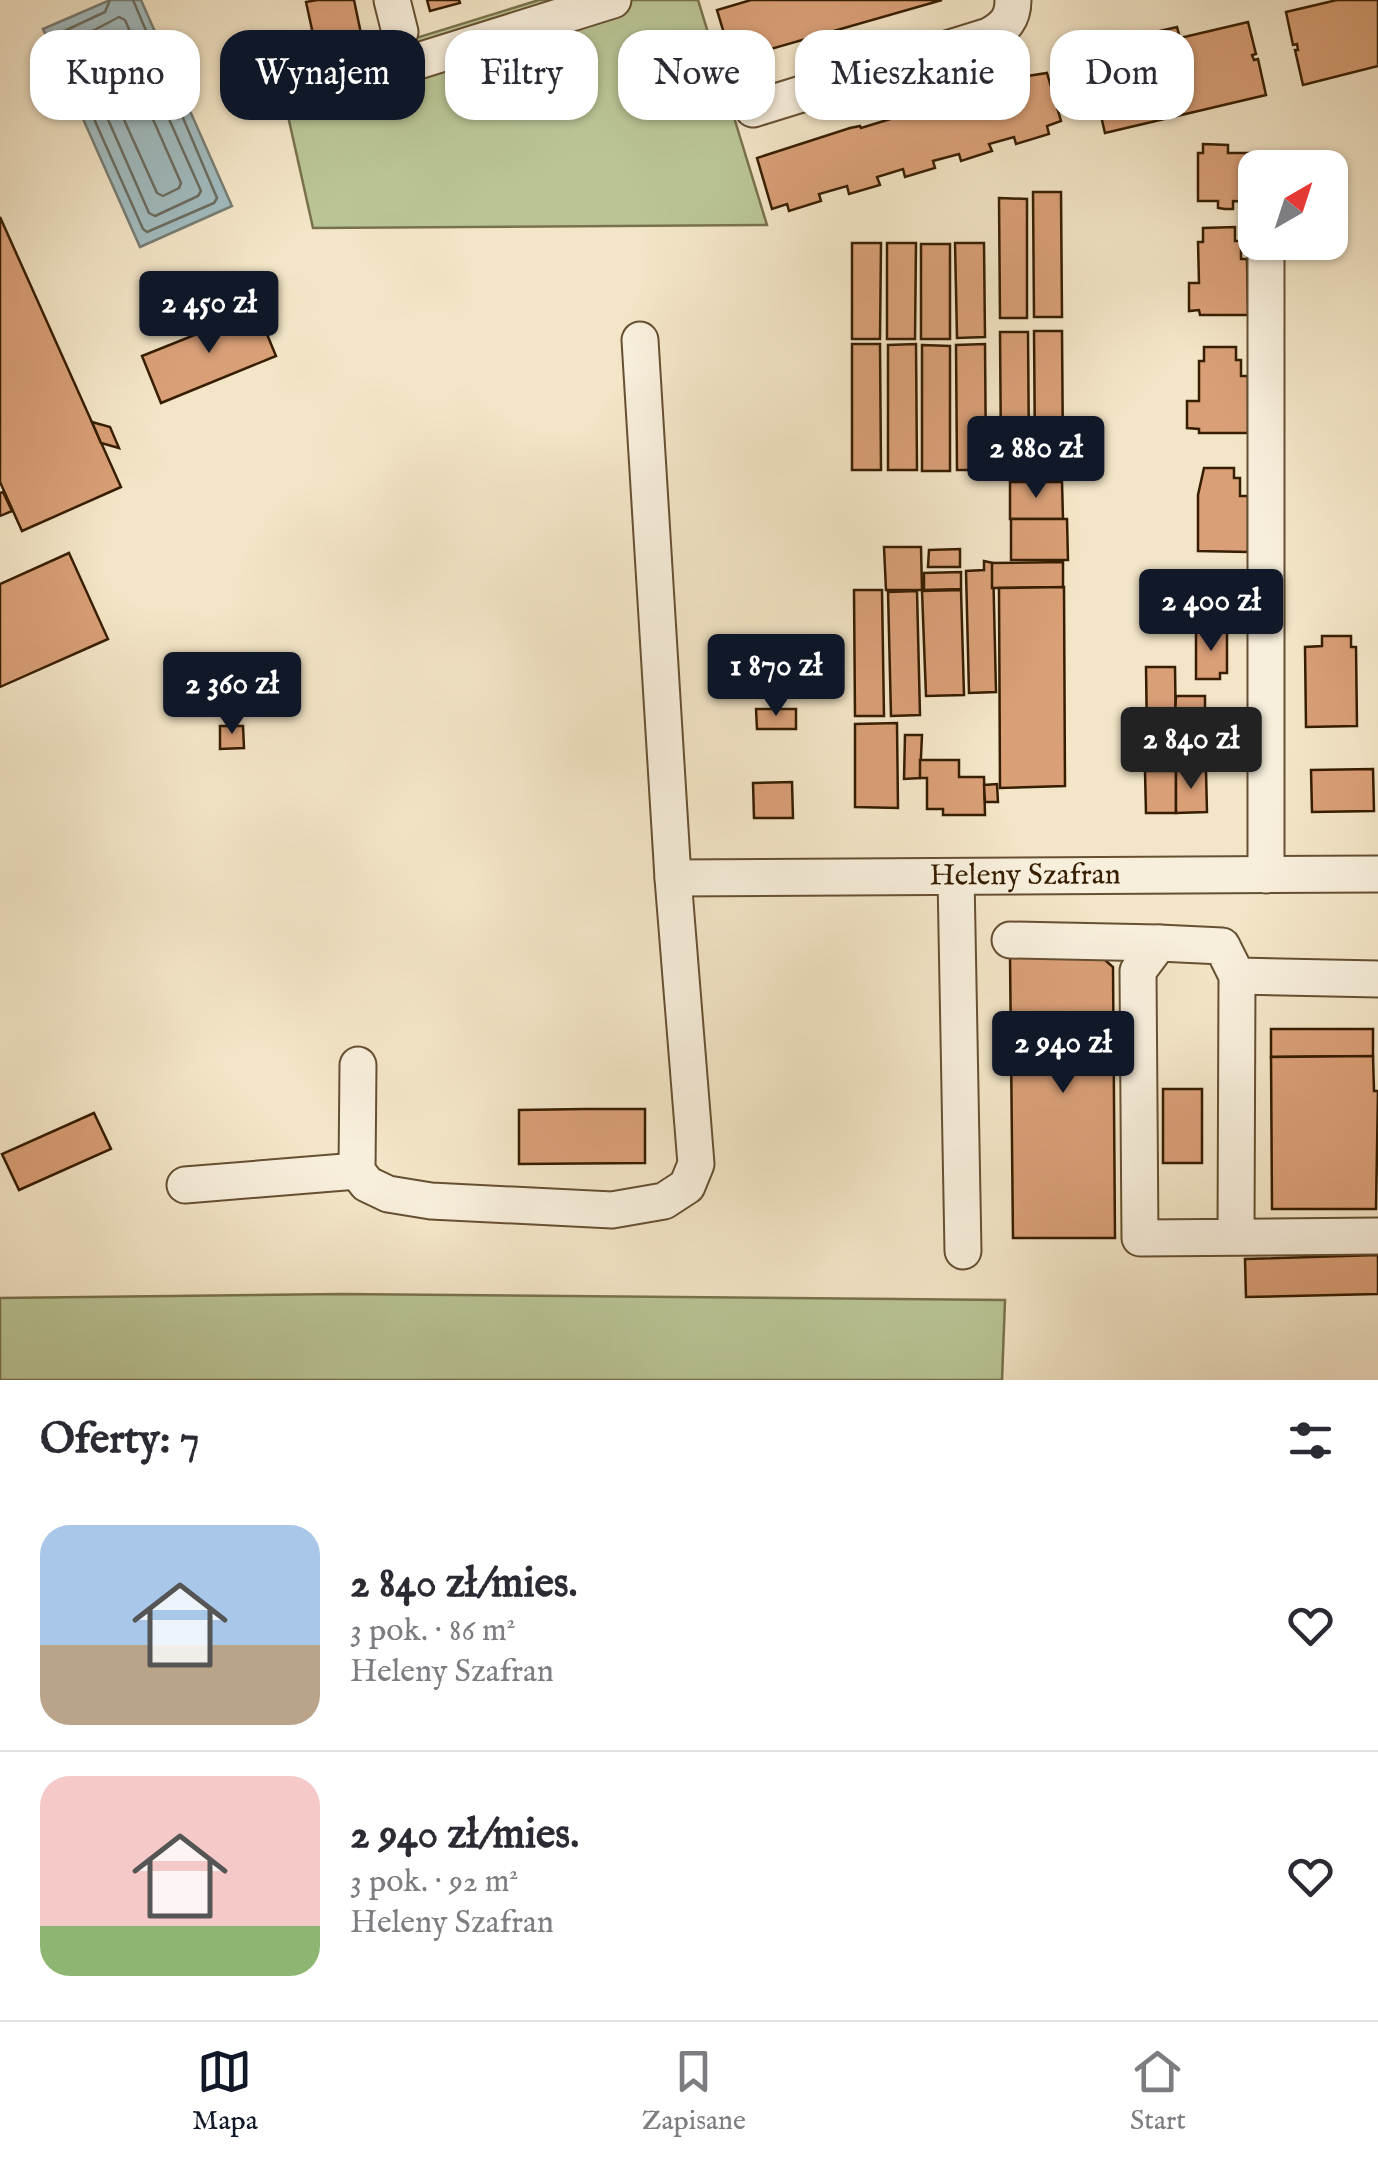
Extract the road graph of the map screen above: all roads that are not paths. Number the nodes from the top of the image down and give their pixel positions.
1 (614, 0) edge
2 (1013, 0) edge
3 (425, 59) edge
4 (775, 102) edge
5 (1266, 260) edge
6 (640, 340) dead end
7 (1378, 874) edge
8 (1266, 875) junction
9 (956, 877) junction
10 (673, 878) junction
11 (1010, 940) dead end
12 (1159, 943) junction
13 (1236, 976) junction
14 (1378, 978) edge
15 (358, 1065) dead end
16 (356, 1171) junction
17 (185, 1186) dead end
18 (1236, 1236) junction
19 (1378, 1236) edge
20 (963, 1252) dead end

1 - 3 street
2 - 4 street
5 - 8 street
6 - 10 street
7 - 8 street, Heleny Szafran
8 - 9 street, Heleny Szafran
9 - 10 street, Heleny Szafran
9 - 20 street
10 - 16 street
11 - 12 street
12 - 13 street
12 - 18 street
13 - 14 street
13 - 18 street
15 - 16 street
16 - 17 street
18 - 19 street

